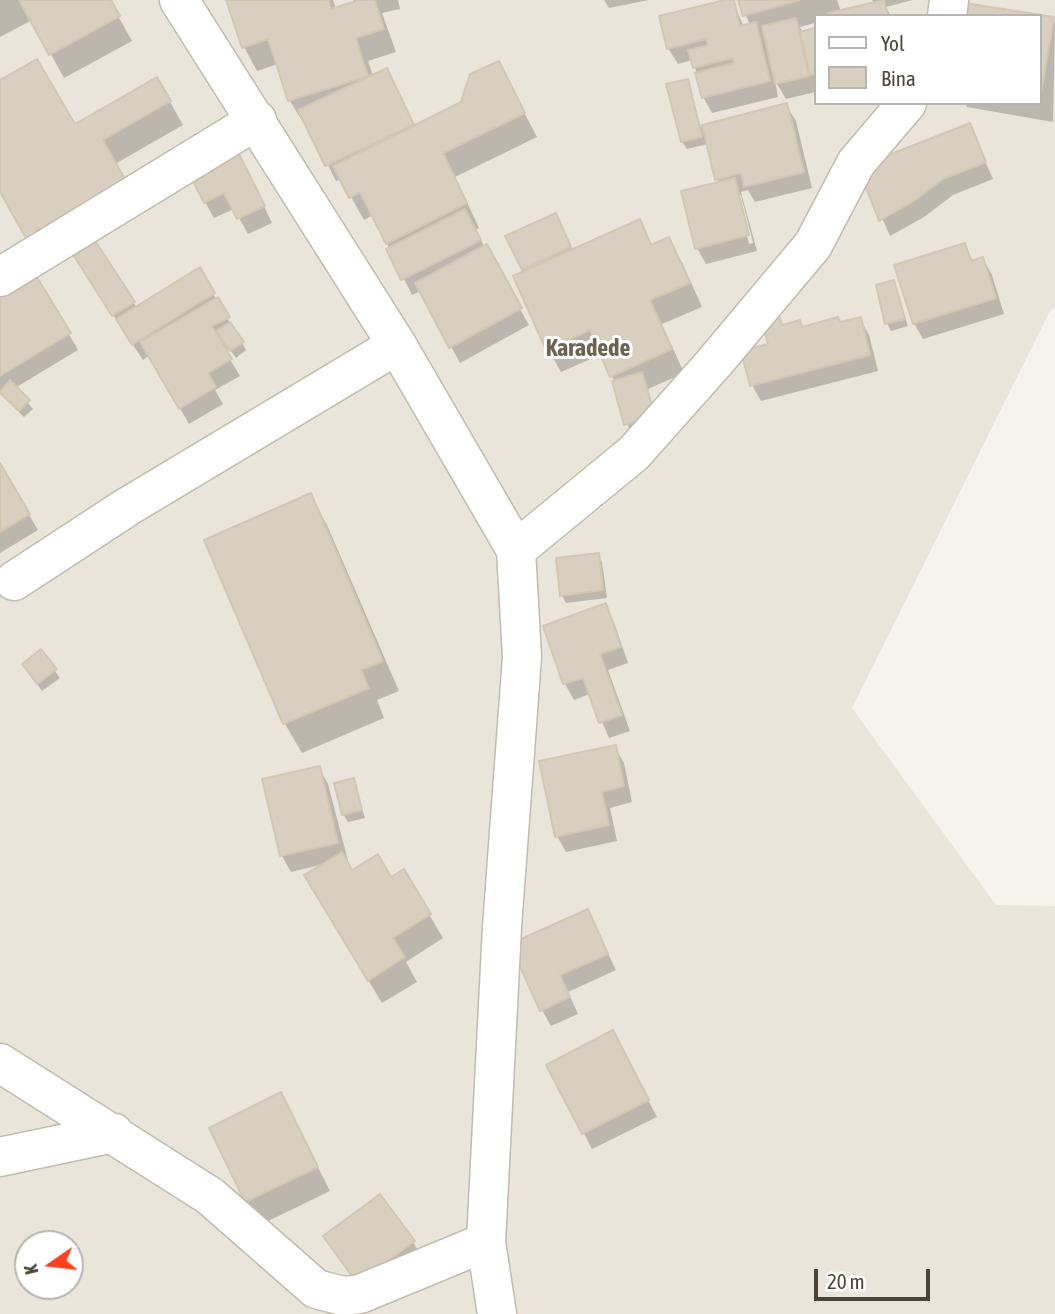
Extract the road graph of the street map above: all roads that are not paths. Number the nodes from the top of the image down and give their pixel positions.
1 (179, 0) edge
2 (904, 105) edge
3 (257, 120) junction
4 (0, 277) edge
5 (397, 345) junction
6 (516, 550) junction
7 (14, 581) dead end
8 (0, 1063) edge
9 (114, 1133) junction
10 (0, 1157) edge
11 (486, 1242) junction
12 (497, 1314) edge

1 - 3 street
2 - 6 street
3 - 4 street
3 - 5 street
5 - 6 street
5 - 7 street
6 - 11 street
8 - 9 street
9 - 10 street
9 - 11 street
11 - 12 street

